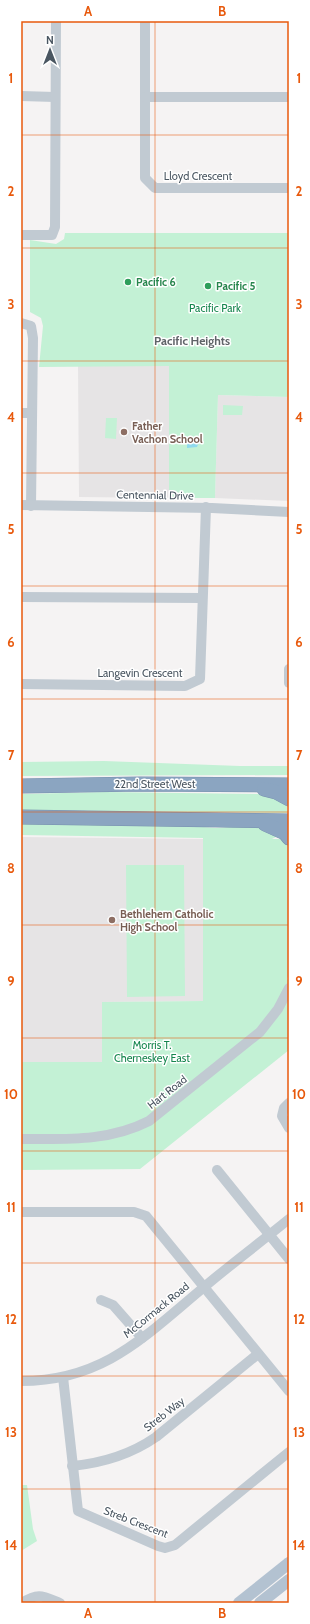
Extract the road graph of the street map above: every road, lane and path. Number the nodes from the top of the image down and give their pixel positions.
1 (56, 21) edge
2 (145, 21) edge
3 (21, 96) edge
4 (55, 97) junction
5 (145, 97) junction
6 (289, 97) edge
7 (289, 188) edge
8 (21, 235) edge
9 (21, 323) edge
10 (21, 413) edge
11 (32, 413) junction
12 (26, 506) edge
13 (206, 508) junction
14 (289, 512) edge
15 (21, 597) edge
16 (202, 598) junction
17 (289, 669) edge
18 (289, 683) edge
19 (21, 684) edge
20 (253, 785) junction
21 (289, 785) edge
22 (21, 786) edge
23 (289, 799) edge
24 (21, 817) edge
25 (255, 820) junction
26 (289, 822) edge
27 (289, 838) edge
28 (289, 988) edge
29 (289, 1103) edge
30 (289, 1128) edge
31 (21, 1139) edge
32 (217, 1170) dead end
33 (21, 1212) edge
34 (289, 1219) edge
35 (270, 1235) junction
36 (289, 1259) edge
37 (204, 1287) junction
38 (101, 1300) dead end
39 (142, 1338) junction
40 (258, 1354) junction
41 (64, 1377) junction
42 (21, 1381) edge
43 (289, 1391) edge
44 (289, 1452) edge
45 (72, 1466) junction
46 (289, 1563) edge
47 (289, 1580) edge
48 (22, 1603) edge
49 (60, 1603) edge
50 (239, 1603) edge
51 (260, 1603) edge

1 - 4 street
2 - 5 street, Lloyd Crescent
3 - 4 street
4 - 8 street
5 - 6 street
5 - 7 street, Lloyd Crescent
9 - 11 street
10 - 11 street
11 - 12 street
12 - 13 street, Centennial Drive
13 - 14 street, Centennial Drive
13 - 16 street, Langevin Crescent
15 - 16 street
16 - 19 street, Langevin Crescent
17 - 18 street
20 - 21 highway, 22nd Street West
20 - 22 highway, 22nd Street West
20 - 23 highway
24 - 25 highway
25 - 26 highway
25 - 27 highway
28 - 31 street, Hart Road
29 - 30 street
32 - 35 street
33 - 37 street
34 - 35 street, McCormack Road
35 - 36 street
35 - 37 street, McCormack Road
37 - 39 street, McCormack Road
37 - 40 street
38 - 39 street
39 - 41 street, McCormack Road
40 - 43 street
40 - 45 street, Streb Way
41 - 42 street, McCormack Road
41 - 45 street, Streb Crescent
44 - 45 street, Streb Crescent
46 - 50 main road
47 - 51 main road
48 - 49 street

